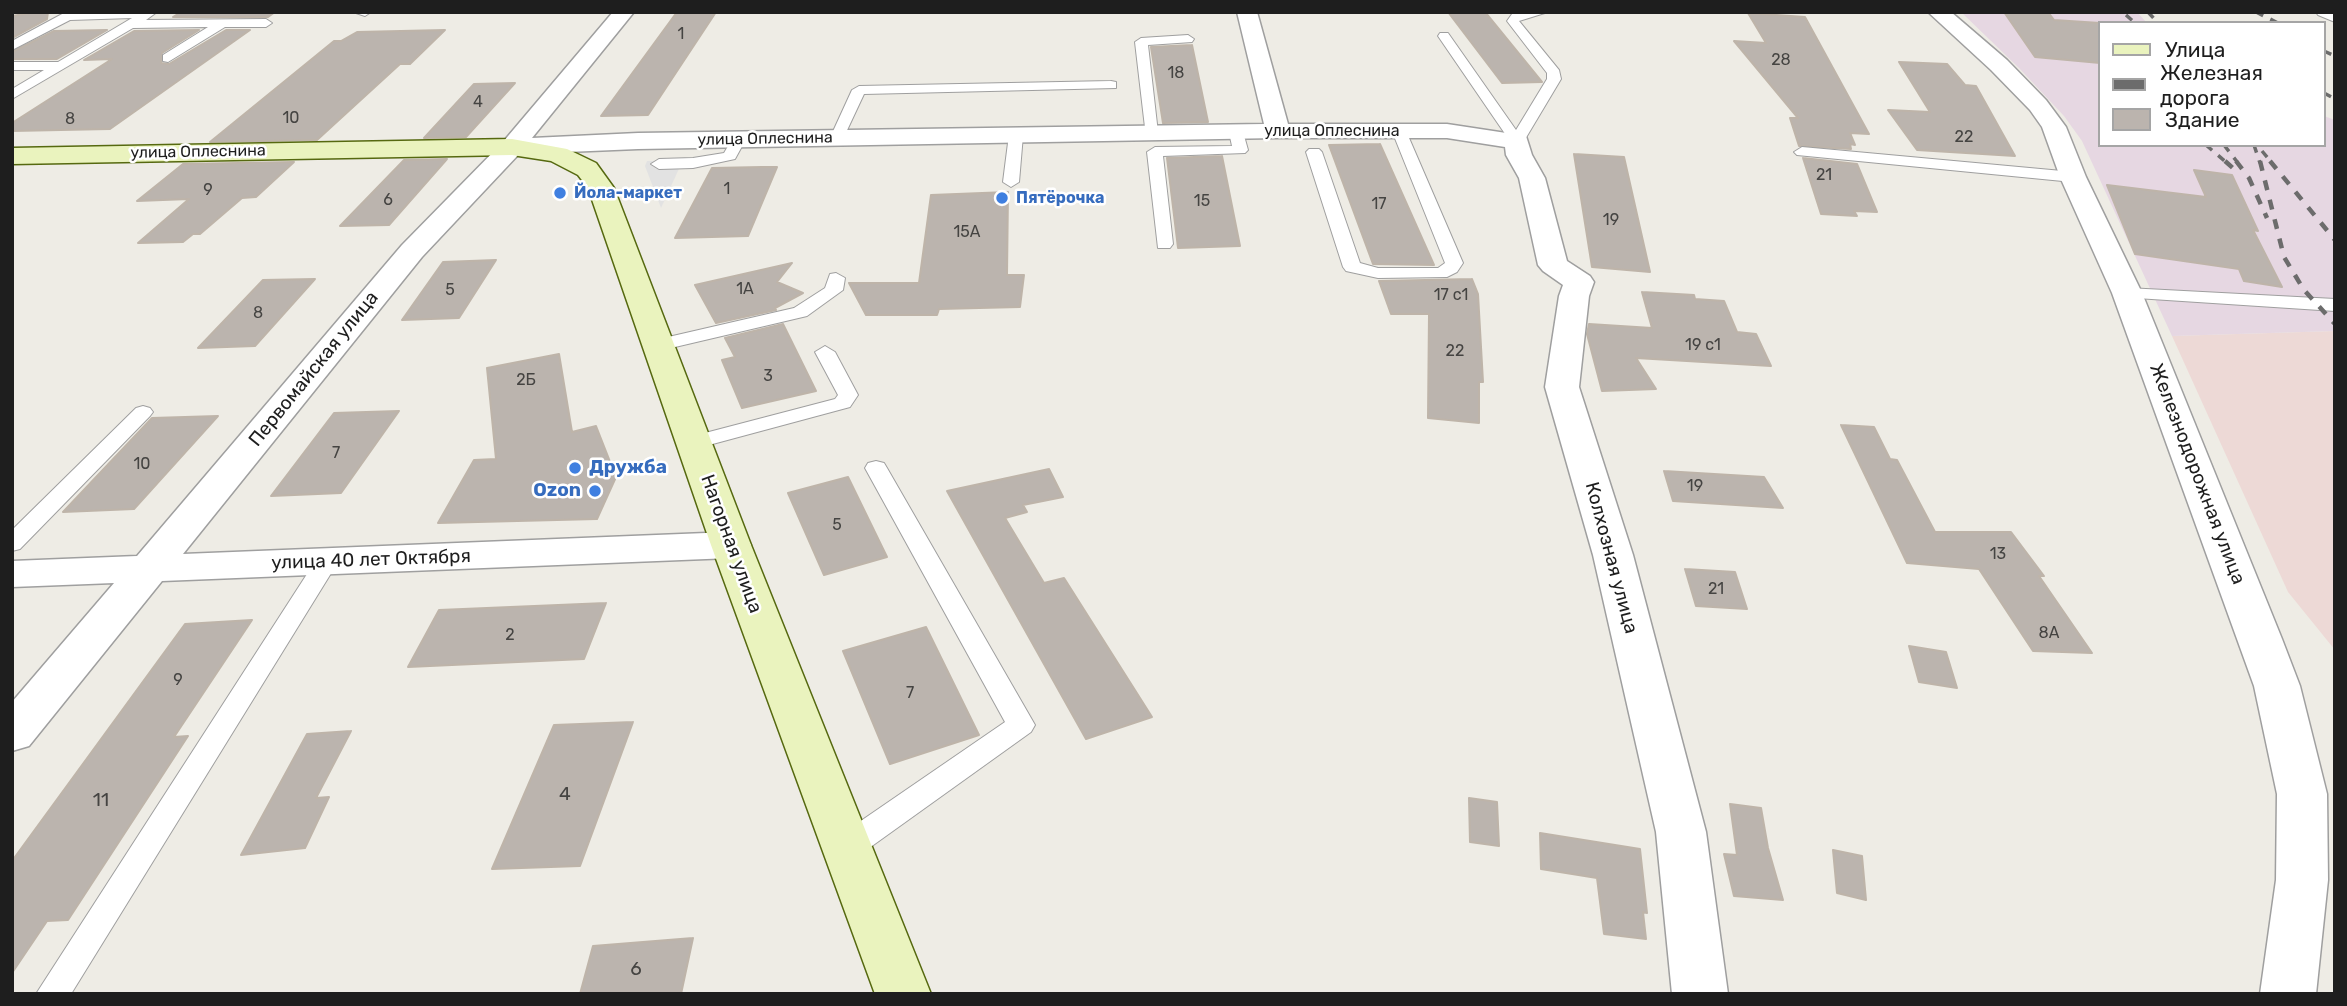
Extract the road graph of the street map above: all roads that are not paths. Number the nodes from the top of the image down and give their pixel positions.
1 (359, 12) edge
2 (365, 12) edge
3 (624, 12) edge
4 (1247, 12) edge
5 (1542, 12) edge
6 (1938, 12) edge
7 (2322, 12) edge
8 (150, 13) edge
9 (65, 14) edge
10 (1515, 15) edge
11 (2335, 18) edge
12 (223, 23) junction
13 (266, 23) dead end
14 (131, 24) junction
15 (1444, 36) dead end
16 (1188, 39) dead end
17 (12, 46) edge
18 (168, 58) dead end
19 (62, 65) junction
20 (12, 66) edge
21 (1111, 85) dead end
22 (12, 95) edge
23 (1278, 131) junction
24 (1399, 131) junction
25 (1236, 132) junction
26 (1151, 133) junction
27 (1016, 135) junction
28 (837, 138) junction
29 (739, 139) junction
30 (1517, 141) junction
31 (512, 147) junction
32 (1314, 152) dead end
33 (1802, 152) dead end
34 (12, 156) edge
35 (659, 164) dead end
36 (2073, 177) junction
37 (1011, 182) dead end
38 (1164, 244) dead end
39 (836, 278) dead end
40 (2127, 293) junction
41 (2335, 305) edge
42 (658, 345) junction
43 (825, 352) dead end
44 (143, 412) dead end
45 (694, 443) junction
46 (876, 468) dead end
47 (12, 544) edge
48 (731, 545) junction
49 (326, 562) junction
50 (150, 569) junction
51 (12, 574) edge
52 (12, 734) edge
53 (847, 847) junction
54 (53, 994) edge
55 (903, 994) edge
56 (1700, 994) edge
57 (2288, 994) edge

1 - 2 lane
3 - 31 street, Первомайская улица
4 - 23 street
5 - 10 lane
6 - 36 street, Железнодорожная улица
7 - 11 lane
8 - 9 lane
8 - 14 lane
9 - 17 lane
10 - 30 lane
12 - 13 lane
12 - 14 lane
12 - 18 lane
14 - 19 lane
15 - 30 lane
16 - 26 lane
19 - 20 lane
19 - 22 lane
21 - 28 lane
23 - 24 street, улица Оплеснина
23 - 25 street, улица Оплеснина
24 - 30 street, улица Оплеснина
24 - 32 lane
25 - 26 street, улица Оплеснина
25 - 38 lane
26 - 27 street, улица Оплеснина
27 - 28 street, улица Оплеснина
27 - 37 lane
28 - 29 street, улица Оплеснина
29 - 31 street, улица Оплеснина
29 - 35 lane
30 - 56 street, Колхозная улица
31 - 34 main road, улица Оплеснина
31 - 42 main road, Нагорная улица
31 - 50 street, Первомайская улица
33 - 36 lane
36 - 40 street, Железнодорожная улица
39 - 42 lane
40 - 41 lane
40 - 57 street, Железнодорожная улица
42 - 45 main road, Нагорная улица
43 - 45 lane
44 - 47 lane
45 - 48 main road, Нагорная улица
46 - 53 lane
48 - 49 street, улица 40 лет Октября
48 - 53 main road, Нагорная улица
49 - 50 street, улица 40 лет Октября
49 - 54 lane
50 - 51 street, улица 40 лет Октября
50 - 52 street, Первомайская улица
53 - 55 main road, Нагорная улица

